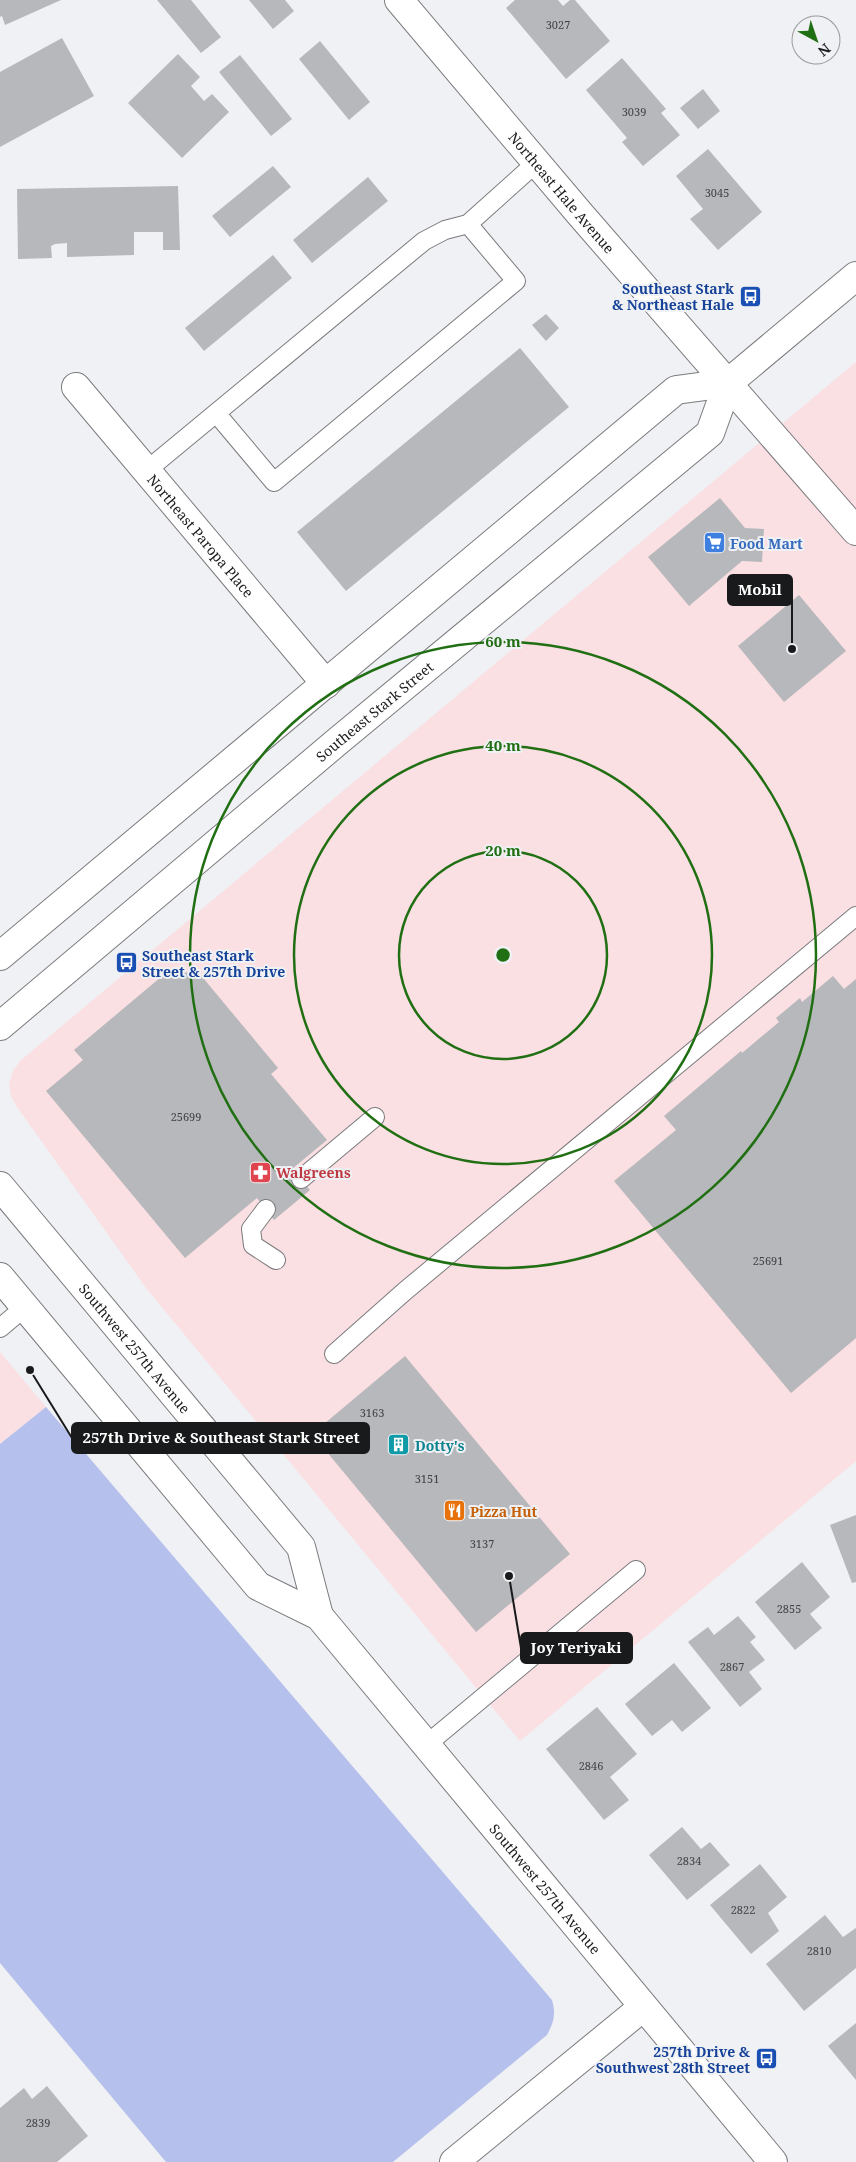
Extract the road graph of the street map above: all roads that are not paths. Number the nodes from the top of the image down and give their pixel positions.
1 (399, 0) edge
2 (536, 163) junction
3 (468, 224) junction
4 (856, 276) edge
5 (728, 383) junction
6 (76, 388) dead end
7 (216, 413) junction
8 (146, 472) junction
9 (856, 531) edge
10 (326, 684) junction
11 (856, 916) edge
12 (0, 956) edge
13 (0, 1026) edge
14 (374, 1117) dead end
15 (301, 1179) dead end
16 (0, 1186) edge
17 (266, 1209) dead end
18 (276, 1260) dead end
19 (0, 1277) edge
20 (25, 1307) junction
21 (0, 1328) edge
22 (334, 1354) dead end
23 (636, 1570) dead end
24 (319, 1616) junction
25 (426, 1745) junction
26 (643, 2007) junction
27 (454, 2162) edge
28 (773, 2162) edge

1 - 2 main road, Northeast Hale Avenue
2 - 3 lane
2 - 5 main road, Northeast Hale Avenue
3 - 7 lane
3 - 7 lane
4 - 5 main road
5 - 9 main road, Northeast Hale Avenue
5 - 10 main road
5 - 13 main road, Southeast Stark Street
6 - 8 main road, Northeast Paropa Place
7 - 8 lane
8 - 10 main road, Northeast Paropa Place
10 - 12 main road
11 - 22 lane
14 - 15 lane
16 - 24 main road, Southwest 257th Avenue
17 - 18 lane
19 - 20 main road, Southwest 257th Avenue
20 - 21 lane
20 - 24 main road, Southwest 257th Avenue
23 - 25 lane
24 - 25 main road, Southwest 257th Avenue
25 - 26 main road, Southwest 257th Avenue
26 - 27 main road
26 - 28 main road, Southwest 257th Avenue

